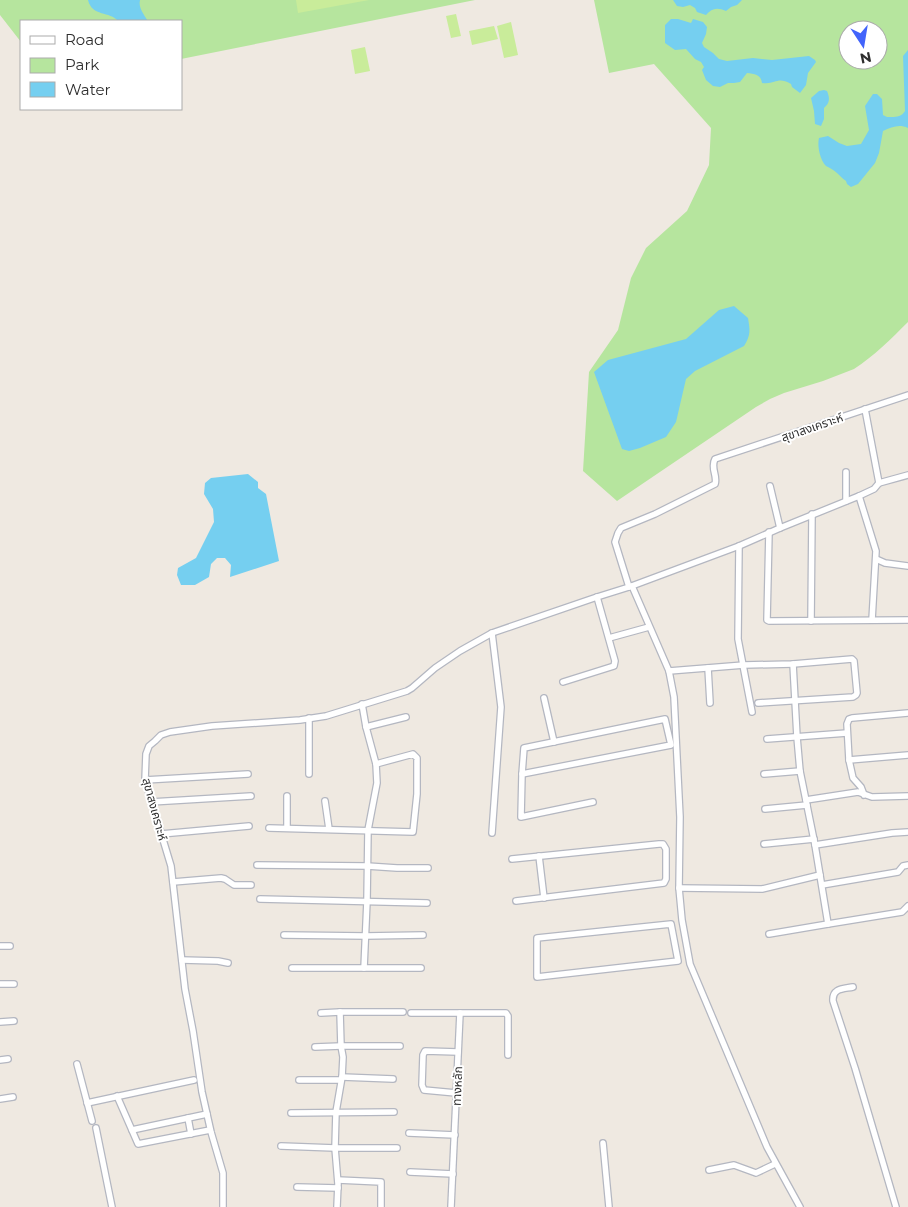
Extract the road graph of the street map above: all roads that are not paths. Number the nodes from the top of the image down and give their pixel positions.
1 (908, 395) edge
2 (865, 409) junction
3 (846, 472) dead end
4 (908, 475) edge
5 (880, 483) junction
6 (770, 486) dead end
7 (859, 496) junction
8 (846, 501) junction
9 (812, 514) junction
10 (780, 528) junction
11 (768, 532) junction
12 (739, 546) junction
13 (876, 559) junction
14 (908, 566) edge
15 (630, 587) junction
16 (597, 597) junction
17 (811, 620) junction
18 (872, 620) junction
19 (908, 620) edge
20 (649, 627) junction
21 (492, 633) junction
22 (609, 638) junction
23 (793, 664) junction
24 (744, 665) junction
25 (708, 668) junction
26 (669, 671) junction
27 (563, 682) dead end
28 (544, 698) dead end
29 (795, 700) junction
30 (710, 703) dead end
31 (758, 703) dead end
32 (362, 704) junction
33 (752, 712) dead end
34 (908, 713) edge
35 (406, 717) dead end
36 (309, 718) junction
37 (366, 727) junction
38 (677, 728) junction
39 (667, 730) junction
40 (847, 733) junction
41 (797, 737) junction
42 (767, 739) dead end
43 (554, 742) junction
44 (908, 755) edge
45 (849, 760) junction
46 (376, 764) junction
47 (800, 771) junction
48 (248, 774) dead end
49 (310, 774) dead end
50 (522, 774) junction
51 (764, 774) dead end
52 (145, 780) junction
53 (864, 795) junction
54 (251, 796) dead end
55 (287, 796) dead end
56 (908, 796) edge
57 (325, 801) dead end
58 (151, 802) junction
59 (594, 802) dead end
60 (807, 802) junction
61 (765, 809) dead end
62 (250, 826) dead end
63 (270, 828) dead end
64 (287, 828) junction
65 (329, 829) junction
66 (368, 830) junction
67 (908, 832) edge
68 (492, 833) dead end
69 (161, 834) junction
70 (814, 842) junction
71 (764, 844) dead end
72 (539, 856) junction
73 (512, 859) dead end
74 (679, 859) junction
75 (666, 860) junction
76 (258, 865) dead end
77 (908, 865) edge
78 (367, 866) junction
79 (428, 868) dead end
80 (820, 875) junction
81 (173, 882) junction
82 (251, 884) dead end
83 (822, 885) junction
84 (679, 888) junction
85 (544, 898) junction
86 (260, 899) dead end
87 (367, 901) junction
88 (516, 901) dead end
89 (427, 903) dead end
90 (908, 906) edge
91 (828, 924) junction
92 (768, 934) dead end
93 (284, 935) dead end
94 (423, 935) dead end
95 (366, 936) junction
96 (685, 940) junction
97 (674, 942) junction
98 (0, 946) edge
99 (10, 946) dead end
100 (182, 960) junction
101 (228, 963) dead end
102 (292, 968) dead end
103 (364, 968) junction
104 (421, 968) dead end
105 (0, 984) edge
106 (14, 984) dead end
107 (852, 986) dead end
108 (340, 1012) junction
109 (403, 1012) dead end
110 (321, 1013) dead end
111 (411, 1013) dead end
112 (460, 1013) junction
113 (14, 1021) dead end
114 (0, 1022) edge
115 (341, 1046) junction
116 (400, 1046) dead end
117 (315, 1047) dead end
118 (458, 1052) junction
119 (508, 1055) dead end
120 (8, 1059) dead end
121 (0, 1060) edge
122 (77, 1064) dead end
123 (341, 1079) junction
124 (393, 1079) dead end
125 (194, 1080) dead end
126 (299, 1080) dead end
127 (456, 1093) junction
128 (118, 1096) junction
129 (13, 1097) dead end
130 (0, 1099) edge
131 (87, 1103) junction
132 (336, 1112) junction
133 (394, 1112) dead end
134 (291, 1113) dead end
135 (207, 1114) junction
136 (188, 1118) junction
137 (92, 1121) dead end
138 (96, 1128) dead end
139 (132, 1130) junction
140 (210, 1130) junction
141 (409, 1133) dead end
142 (190, 1134) junction
143 (455, 1135) junction
144 (603, 1143) dead end
145 (281, 1146) dead end
146 (335, 1148) junction
147 (397, 1148) dead end
148 (775, 1164) junction
149 (709, 1170) dead end
150 (410, 1172) dead end
151 (453, 1174) junction
152 (338, 1180) junction
153 (297, 1188) dead end
154 (338, 1188) junction
155 (112, 1207) edge
156 (223, 1207) edge
157 (337, 1207) edge
158 (381, 1207) edge
159 (452, 1207) edge
160 (609, 1207) edge
161 (800, 1207) edge
162 (896, 1207) edge

1 - 2 street, สุขาสงเคราะห์
2 - 5 street
2 - 15 street, สุขาสงเคราะห์
3 - 8 street
4 - 5 street, สุขาสงเคราะห์
5 - 7 street, สุขาสงเคราะห์
6 - 10 street
7 - 8 street, สุขาสงเคราะห์
7 - 13 street
8 - 9 street, สุขาสงเคราะห์
9 - 10 street, สุขาสงเคราะห์
9 - 17 street
10 - 11 street, สุขาสงเคราะห์
11 - 12 street, สุขาสงเคราะห์
11 - 17 street
12 - 15 street, สุขาสงเคราะห์
12 - 24 street
13 - 14 street
13 - 18 street
15 - 16 street, สุขาสงเคราะห์
15 - 20 street
16 - 21 street, สุขาสงเคราะห์
16 - 22 street
17 - 18 street
18 - 19 street
20 - 22 street
20 - 26 street
21 - 32 street, สุขาสงเคราะห์
21 - 68 street
22 - 27 street
23 - 24 street
23 - 29 street
23 - 29 street
24 - 25 street
24 - 33 street
25 - 26 street
25 - 30 street
26 - 38 street
28 - 43 street
29 - 31 street
29 - 41 street
32 - 36 street, สุขาสงเคราะห์
32 - 37 street
34 - 40 street
35 - 37 street
36 - 49 street
36 - 52 street, สุขาสงเคราะห์
37 - 46 street
38 - 39 street
38 - 74 street
39 - 43 street
39 - 50 street
40 - 41 street
40 - 45 street
41 - 42 street
41 - 47 street
43 - 50 street
44 - 45 street
45 - 53 street
46 - 66 street
46 - 66 street
47 - 51 street
47 - 60 street
48 - 52 street
50 - 59 street
52 - 58 street, สุขาสงเคราะห์
53 - 56 street
53 - 60 street
54 - 58 street
55 - 64 street
57 - 65 street
58 - 69 street, สุขาสงเคราะห์
60 - 61 street
60 - 70 street
62 - 69 street
63 - 64 street
64 - 65 street
65 - 66 street
66 - 78 street
67 - 70 street
69 - 81 street, สุขาสงเคราะห์
70 - 71 street
70 - 80 street
72 - 73 street
72 - 75 street
72 - 85 street
74 - 75 street
74 - 84 street
75 - 85 street
76 - 78 street
77 - 83 street
78 - 79 street
78 - 87 street
80 - 83 street
80 - 84 street
81 - 82 street
81 - 100 street, สุขาสงเคราะห์
83 - 91 street
84 - 96 street
85 - 88 street
86 - 87 street
87 - 89 street
87 - 95 street
90 - 91 street
91 - 92 street
93 - 95 street
94 - 95 street
95 - 103 street
96 - 97 street
96 - 148 street
97 - 97 street
98 - 99 street
100 - 101 street
100 - 135 street, สุขาสงเคราะห์
102 - 103 street
103 - 104 street
105 - 106 street
107 - 162 street
108 - 109 street
108 - 110 street
108 - 115 street
111 - 112 street
112 - 118 street, ทางหลัก
112 - 119 street
113 - 114 street
115 - 116 street
115 - 117 street
115 - 123 street
118 - 127 street, ทางหลัก
118 - 127 street
120 - 121 street
122 - 131 street
123 - 124 street
123 - 126 street
123 - 132 street
125 - 128 street
127 - 143 street, ทางหลัก
128 - 131 street
128 - 139 street
129 - 130 street
131 - 137 street
132 - 133 street
132 - 134 street
132 - 146 street
135 - 136 street
135 - 140 street, สุขาสงเคราะห์
136 - 139 street
136 - 142 street
138 - 155 street
139 - 142 street
140 - 142 street
140 - 156 street, สุขาสงเคราะห์
141 - 143 street
143 - 151 street, ทางหลัก
144 - 160 street
145 - 146 street
146 - 147 street
146 - 152 street
148 - 149 street
148 - 161 street
150 - 151 street
151 - 159 street, ทางหลัก
152 - 154 street
152 - 158 street
153 - 154 street
154 - 157 street

